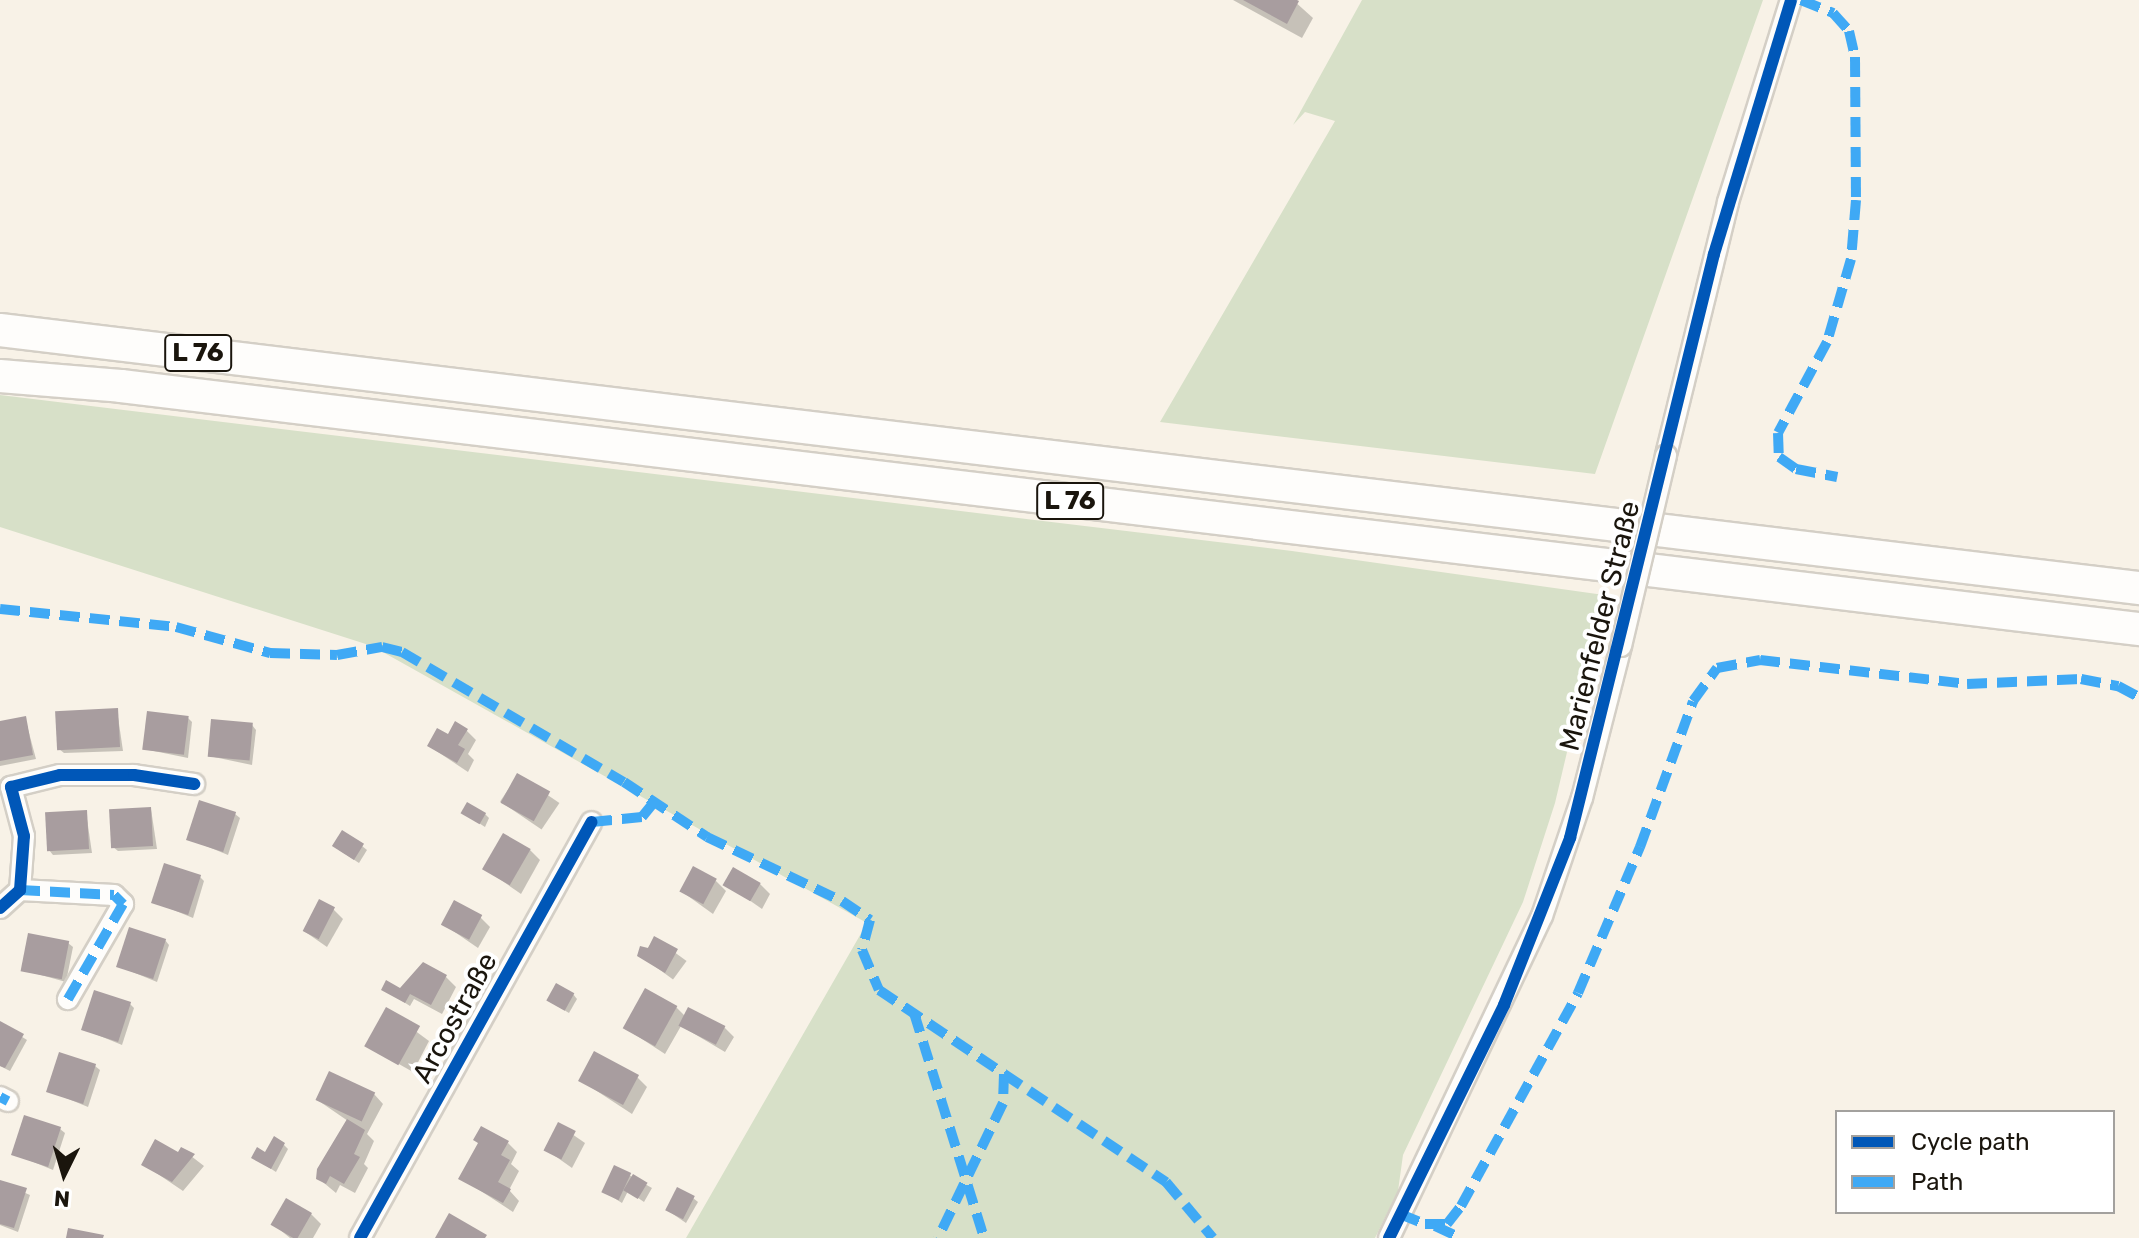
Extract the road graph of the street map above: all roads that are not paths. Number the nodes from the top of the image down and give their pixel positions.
1 (1791, 0) edge
2 (0, 330) edge
3 (0, 376) edge
4 (2139, 588) edge
5 (2139, 629) edge
6 (194, 784) dead end
7 (592, 822) dead end
8 (20, 890) junction
9 (0, 908) edge
10 (68, 999) dead end
11 (360, 1238) edge
12 (1389, 1238) edge

1 - 12 street, Marienfelder Straße, bridge
2 - 4 main road, L 76
3 - 5 main road, L 76
6 - 8 street
7 - 11 street, Arcostraße
8 - 9 street
8 - 10 street

